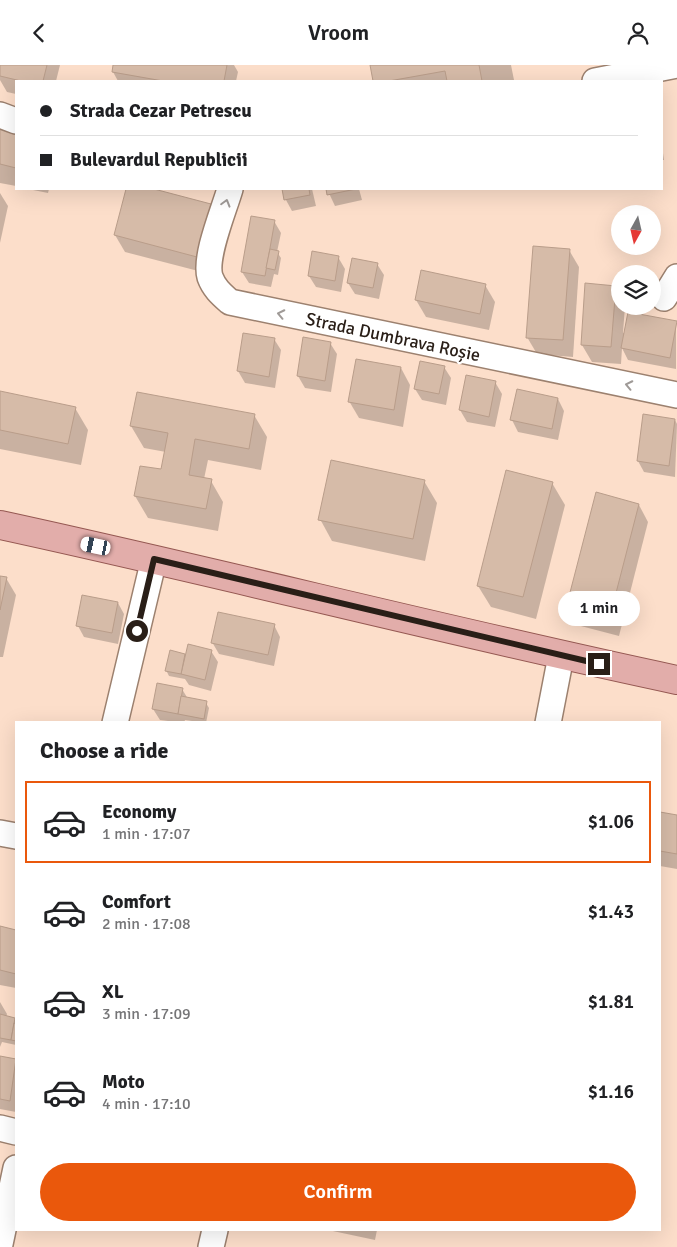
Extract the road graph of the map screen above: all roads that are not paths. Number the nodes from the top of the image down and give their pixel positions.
1 (677, 65) edge
2 (600, 80) edge
3 (0, 115) edge
4 (15, 121) edge
5 (230, 190) edge
6 (677, 277) edge
7 (664, 298) dead end
8 (677, 395) edge
9 (0, 525) edge
10 (154, 559) junction
11 (561, 655) junction
12 (677, 680) edge
13 (115, 721) edge
14 (548, 721) edge
15 (0, 833) edge
16 (15, 837) edge
17 (0, 1128) edge
18 (15, 1131) edge
19 (15, 1173) edge
20 (215, 1231) edge
21 (0, 1244) edge
22 (211, 1247) edge

1 - 2 street
3 - 4 street
8 -> 5 street, Strada Dumbrava Roșie
6 - 7 street
9 - 10 main road
10 - 11 main road
10 - 13 street
11 - 12 main road
11 - 14 street
15 - 16 street
17 - 18 street
19 - 21 street
20 - 22 street

